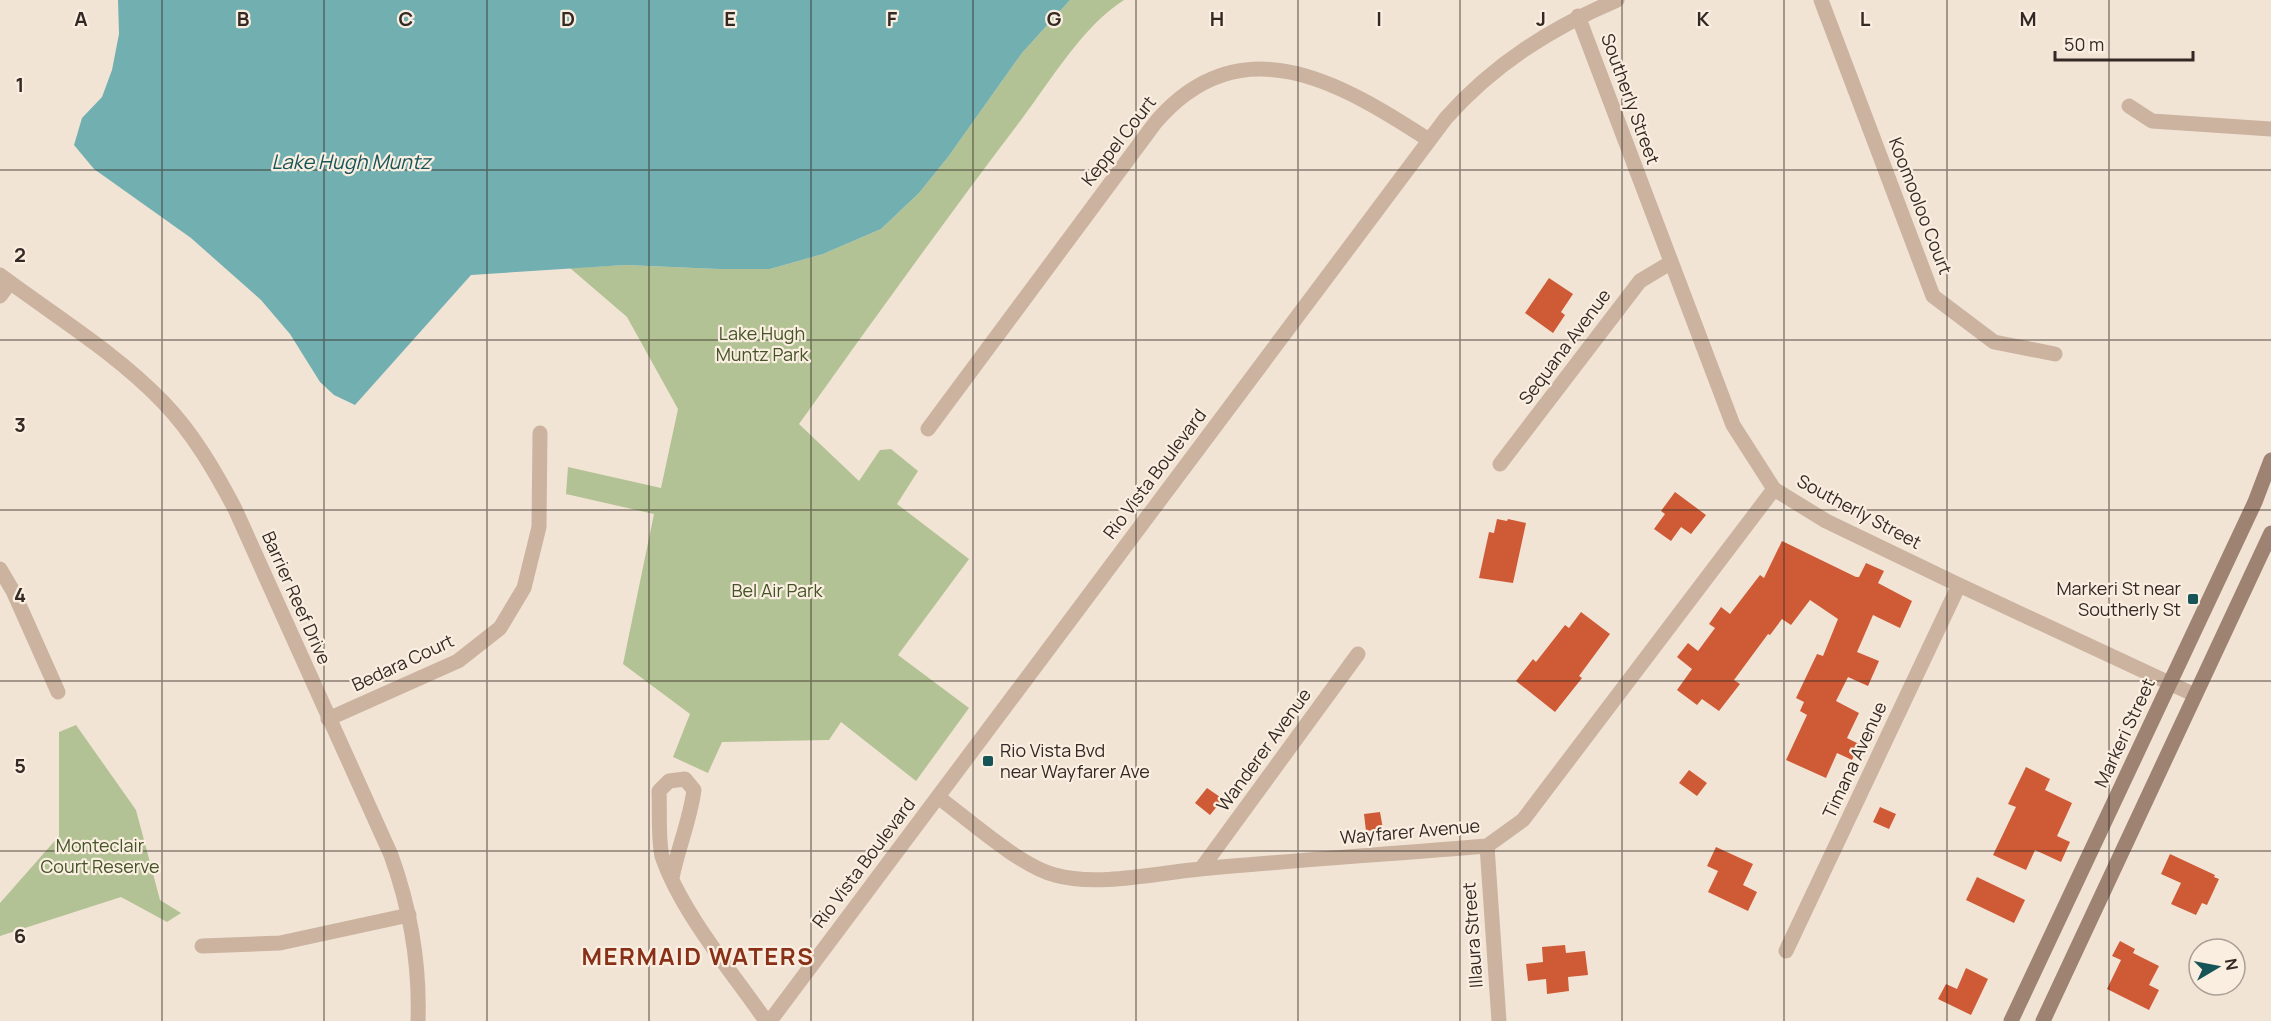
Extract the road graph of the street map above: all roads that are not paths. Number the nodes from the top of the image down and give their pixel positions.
1 (1617, 0) edge
2 (1821, 0) edge
3 (1578, 16) junction
4 (2129, 106) dead end
5 (2271, 129) edge
6 (1429, 140) junction
7 (1670, 263) junction
8 (5, 279) edge
9 (0, 296) edge
10 (2055, 354) dead end
11 (928, 429) dead end
12 (540, 433) dead end
13 (2271, 460) edge
14 (1500, 464) dead end
15 (1774, 489) junction
16 (2271, 533) edge
17 (0, 569) edge
18 (1959, 585) junction
19 (1358, 654) dead end
20 (2170, 683) junction
21 (58, 692) dead end
22 (2195, 695) junction
23 (328, 719) junction
24 (938, 797) junction
25 (1487, 846) junction
26 (1201, 869) junction
27 (672, 878) junction
28 (409, 915) junction
29 (202, 946) dead end
30 (1786, 951) dead end
31 (418, 1021) edge
32 (768, 1021) edge
33 (1498, 1021) edge
34 (2011, 1021) edge
35 (2043, 1021) edge

1 - 3 street, Rio Vista Boulevard
2 - 10 street, Koomooloo Court
3 - 6 street, Rio Vista Boulevard
3 - 7 street, Southerly Street
4 - 5 street
6 - 11 street, Keppel Court
6 - 24 street, Rio Vista Boulevard
7 - 14 street, Sequana Avenue
7 - 15 street, Southerly Street
8 - 9 street
8 - 23 street, Barrier Reef Drive
12 - 23 street, Bedara Court
13 - 20 main road, Markeri Street
15 - 18 street, Southerly Street
15 - 25 street, Wayfarer Avenue
16 - 22 main road
17 - 21 street
18 - 20 street, Southerly Street
18 - 30 street, Timana Avenue
19 - 26 street, Wanderer Avenue
20 - 22 street, Southerly Street
20 - 34 main road, Markeri Street
22 - 35 main road
23 - 28 street, Barrier Reef Drive
24 - 26 street, Wayfarer Avenue
24 - 32 street, Rio Vista Boulevard
25 - 26 street, Wayfarer Avenue
25 - 33 street, Illaura Street
27 - 27 street
27 - 32 street
28 - 29 street
28 - 31 street, Barrier Reef Drive

